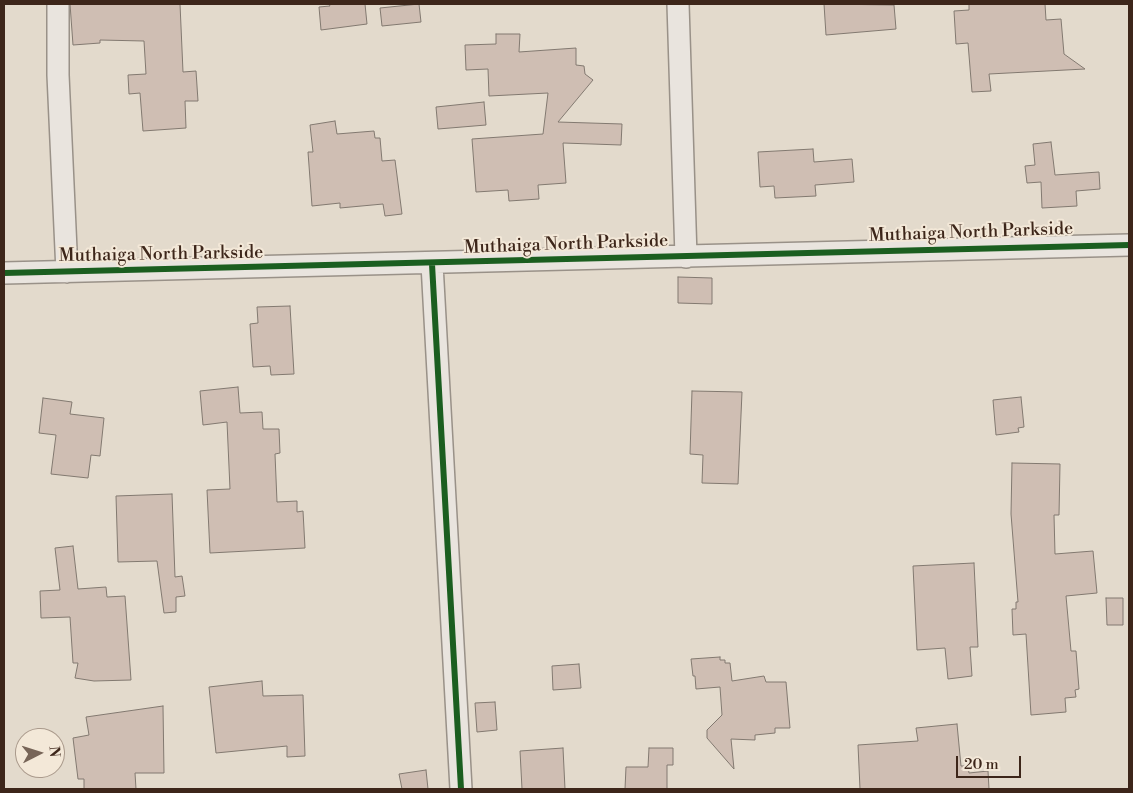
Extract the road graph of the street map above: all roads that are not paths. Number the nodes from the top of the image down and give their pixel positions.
1 (58, 4) edge
2 (678, 4) edge
3 (1129, 245) edge
4 (686, 257) junction
5 (432, 264) junction
6 (68, 272) junction
7 (4, 273) edge
8 (461, 789) edge

1 - 6 street, Muthaiga North Parkside
2 - 4 street, Muthaiga North Parkside
3 - 4 street, Muthaiga North Parkside
4 - 5 street, Muthaiga North Parkside
5 - 6 street, Muthaiga North Parkside
5 - 8 street
6 - 7 street, Muthaiga North Parkside

